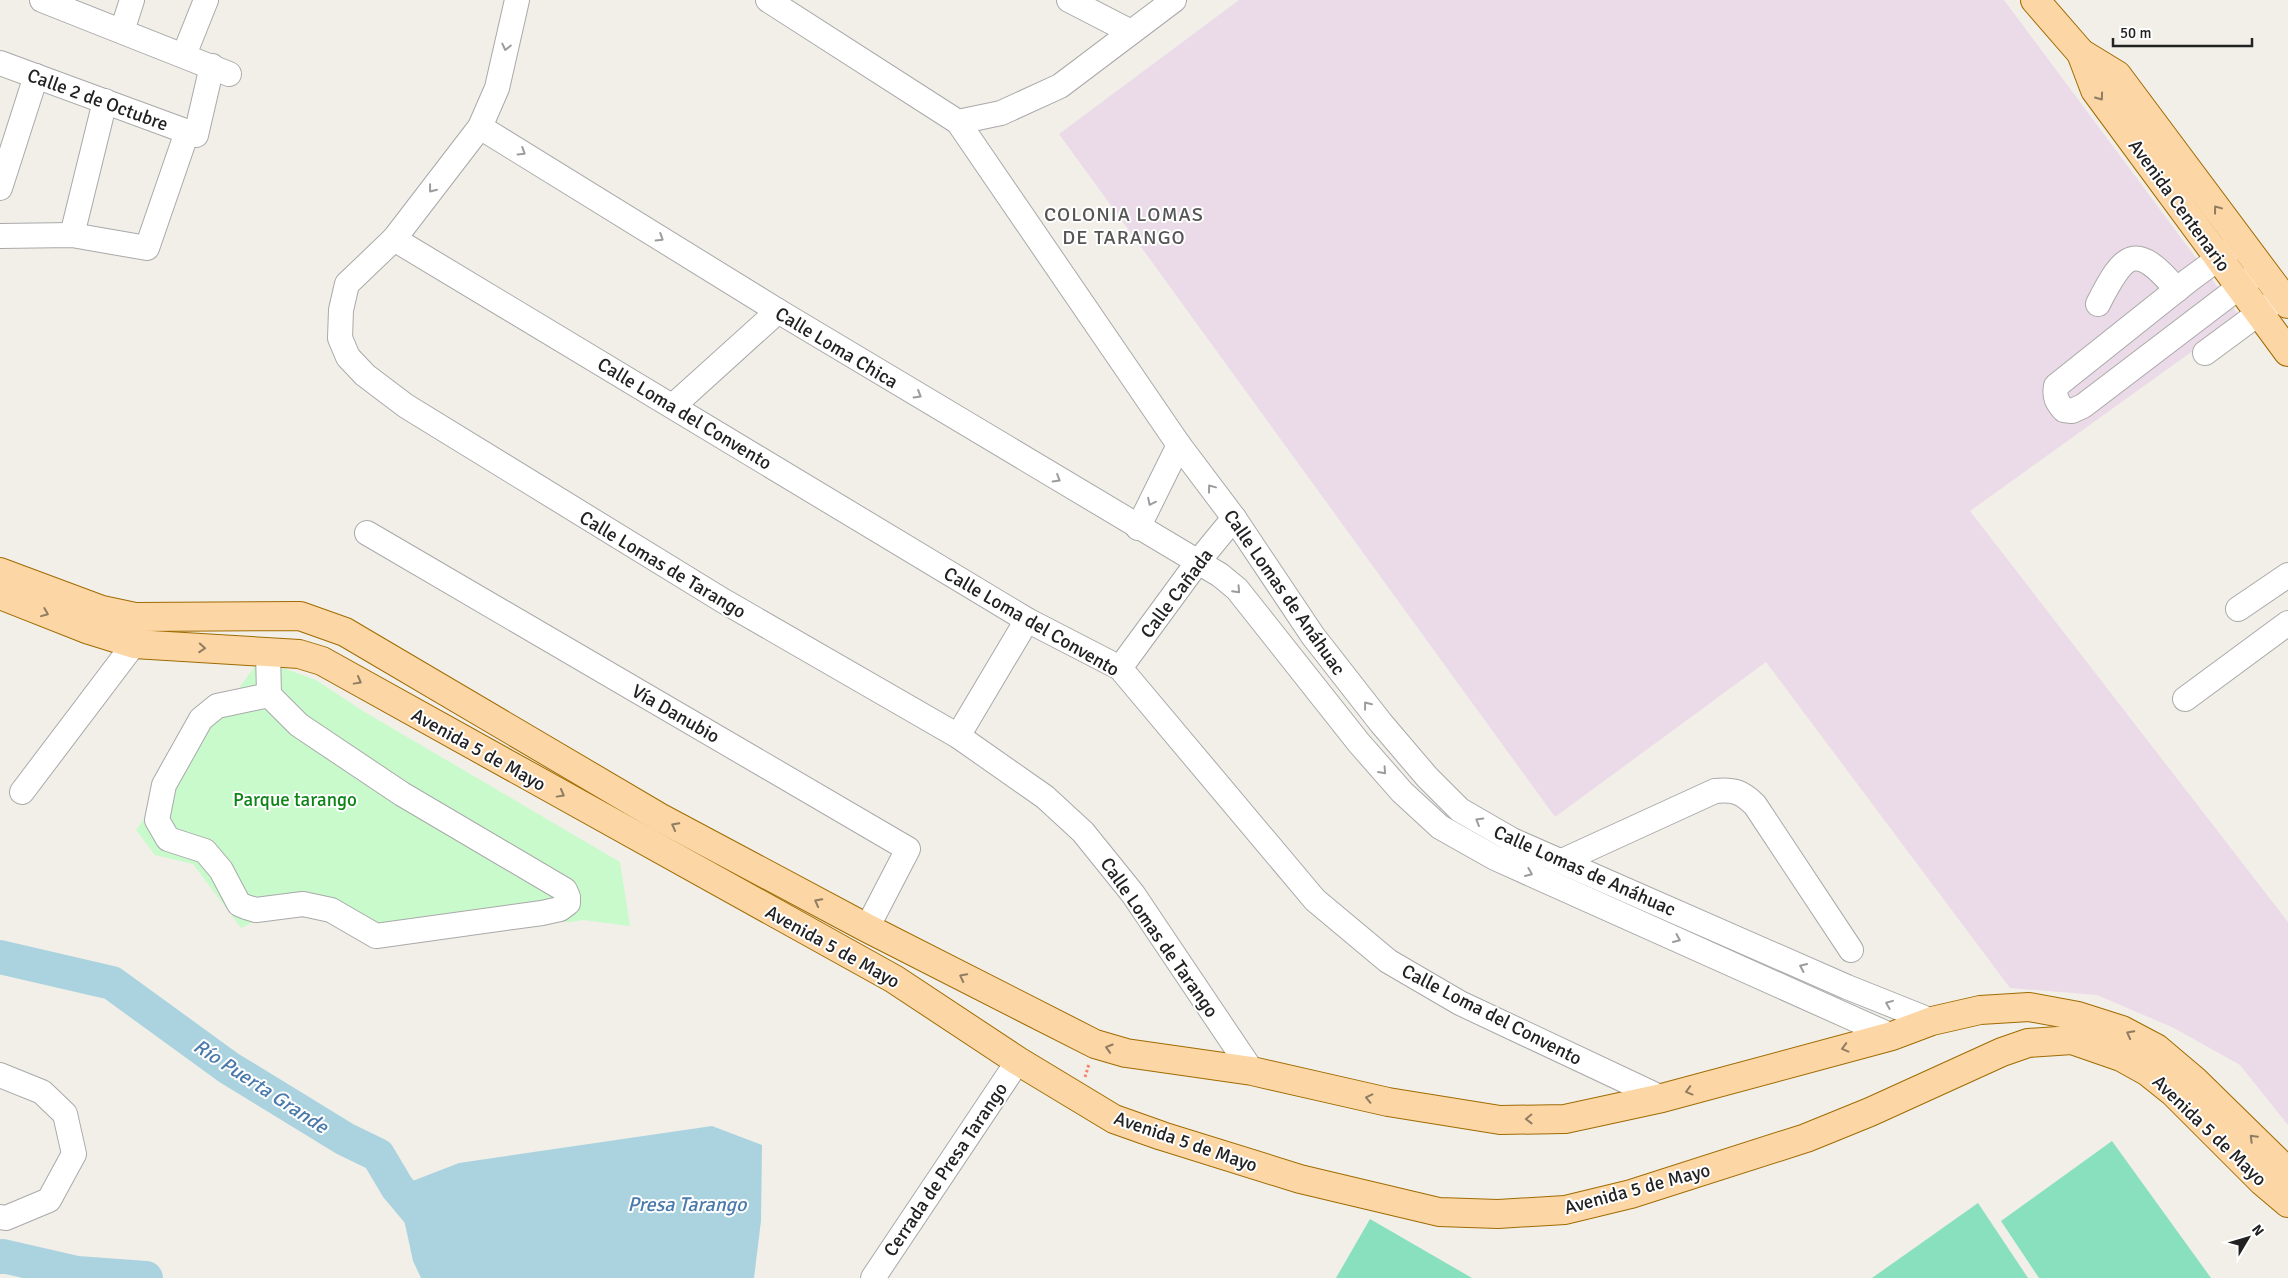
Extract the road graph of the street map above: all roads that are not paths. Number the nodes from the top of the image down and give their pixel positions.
1 (132, 0) edge
2 (206, 0) edge
3 (517, 0) edge
4 (768, 0) edge
5 (1069, 0) edge
6 (1174, 0) edge
7 (2036, 0) edge
8 (54, 2) edge
9 (122, 31) junction
10 (1131, 32) junction
11 (2081, 52) junction
12 (184, 55) junction
13 (0, 63) edge
14 (36, 76) junction
15 (105, 101) junction
16 (958, 122) junction
17 (480, 126) junction
18 (192, 133) junction
19 (0, 188) edge
20 (72, 235) junction
21 (0, 236) edge
22 (394, 239) junction
23 (2241, 242) junction
24 (2219, 259) junction
25 (2263, 270) junction
26 (2240, 287) junction
27 (2177, 290) junction
28 (2285, 300) edge
29 (2098, 304) dead end
30 (778, 311) junction
31 (2259, 313) junction
32 (2288, 352) edge
33 (2205, 353) dead end
34 (673, 406) junction
35 (1179, 445) junction
36 (1234, 518) junction
37 (1138, 528) junction
38 (367, 533) dead end
39 (1197, 563) junction
40 (0, 572) edge
41 (2288, 575) edge
42 (0, 594) edge
43 (2238, 609) dead end
44 (1027, 620) junction
45 (2288, 623) edge
46 (134, 644) junction
47 (268, 652) junction
48 (1120, 668) junction
49 (269, 695) junction
50 (2185, 699) dead end
51 (958, 736) junction
52 (22, 792) dead end
53 (1562, 861) junction
54 (867, 928) junction
55 (1851, 950) dead end
56 (1932, 1021) junction
57 (1892, 1036) junction
58 (2072, 1040) junction
59 (1018, 1061) junction
60 (1252, 1071) junction
61 (0, 1075) edge
62 (1662, 1098) junction
63 (2288, 1172) edge
64 (2288, 1203) edge
65 (0, 1217) edge
66 (873, 1278) edge

1 - 9 street
2 - 12 street
3 -> 17 street, Calle Lomas de Tarango
4 - 16 street, Calle Lomas de Anáhuac
5 - 10 street
6 - 10 street
7 - 11 main road, Avenida Centenario
8 - 9 street
9 - 12 street
10 - 16 street
23 -> 11 main road, Avenida Centenario
11 -> 24 main road, Avenida Centenario
12 - 18 street
13 - 14 street, Calle 2 de Octubre
14 - 15 street, Calle 2 de Octubre
14 - 19 street
15 - 18 street, Calle 2 de Octubre
15 - 20 street
16 - 35 street, Calle Lomas de Anáhuac
17 -> 22 street, Calle Lomas de Tarango
17 -> 30 street, Calle Loma Chica
18 - 20 street
20 - 21 street
22 - 34 street, Calle Loma del Convento
22 - 51 street, Calle Lomas de Tarango
23 - 24 street
23 - 25 main road, Avenida Centenario
24 - 26 main road, Avenida Centenario
24 - 27 street
25 - 26 street
25 - 28 main road, Avenida Centenario
26 - 27 street
26 - 31 main road, Avenida Centenario
27 - 29 street
28 - 31 street
30 - 34 street
30 -> 37 street, Calle Loma Chica
31 - 32 main road, Avenida Centenario
31 - 33 street
34 - 44 street, Calle Loma del Convento
36 -> 35 street, Calle Lomas de Anáhuac
35 -> 37 street
36 - 39 street, Calle Cañada
53 -> 36 street, Calle Lomas de Anáhuac
37 - 39 street, Calle Loma Chica
38 - 54 street, Vía Danubio
39 - 48 street, Calle Cañada
39 -> 57 street, Calle Lomas de Anáhuac
54 -> 40 main road, Avenida 5 de Mayo
41 - 43 street
42 -> 46 main road, Avenida 5 de Mayo
44 - 48 street, Calle Loma del Convento
44 - 51 street
45 - 50 street
46 -> 47 main road, Avenida 5 de Mayo
46 - 52 street
47 - 49 street
47 -> 59 main road, Avenida 5 de Mayo
48 - 62 street, Calle Loma del Convento
49 - 49 street
51 - 60 street, Calle Lomas de Tarango
53 - 55 street
56 -> 53 street, Calle Lomas de Anáhuac
60 -> 54 main road, Avenida 5 de Mayo
56 - 57 main road, Avenida 5 de Mayo
63 -> 56 main road, Avenida 5 de Mayo
57 - 58 main road
57 -> 62 main road, Avenida 5 de Mayo
58 - 59 main road, Avenida 5 de Mayo
58 - 64 main road, Avenida 5 de Mayo
59 - 66 street, Cerrada de Presa Tarango
62 -> 60 main road, Avenida 5 de Mayo
61 - 65 street

